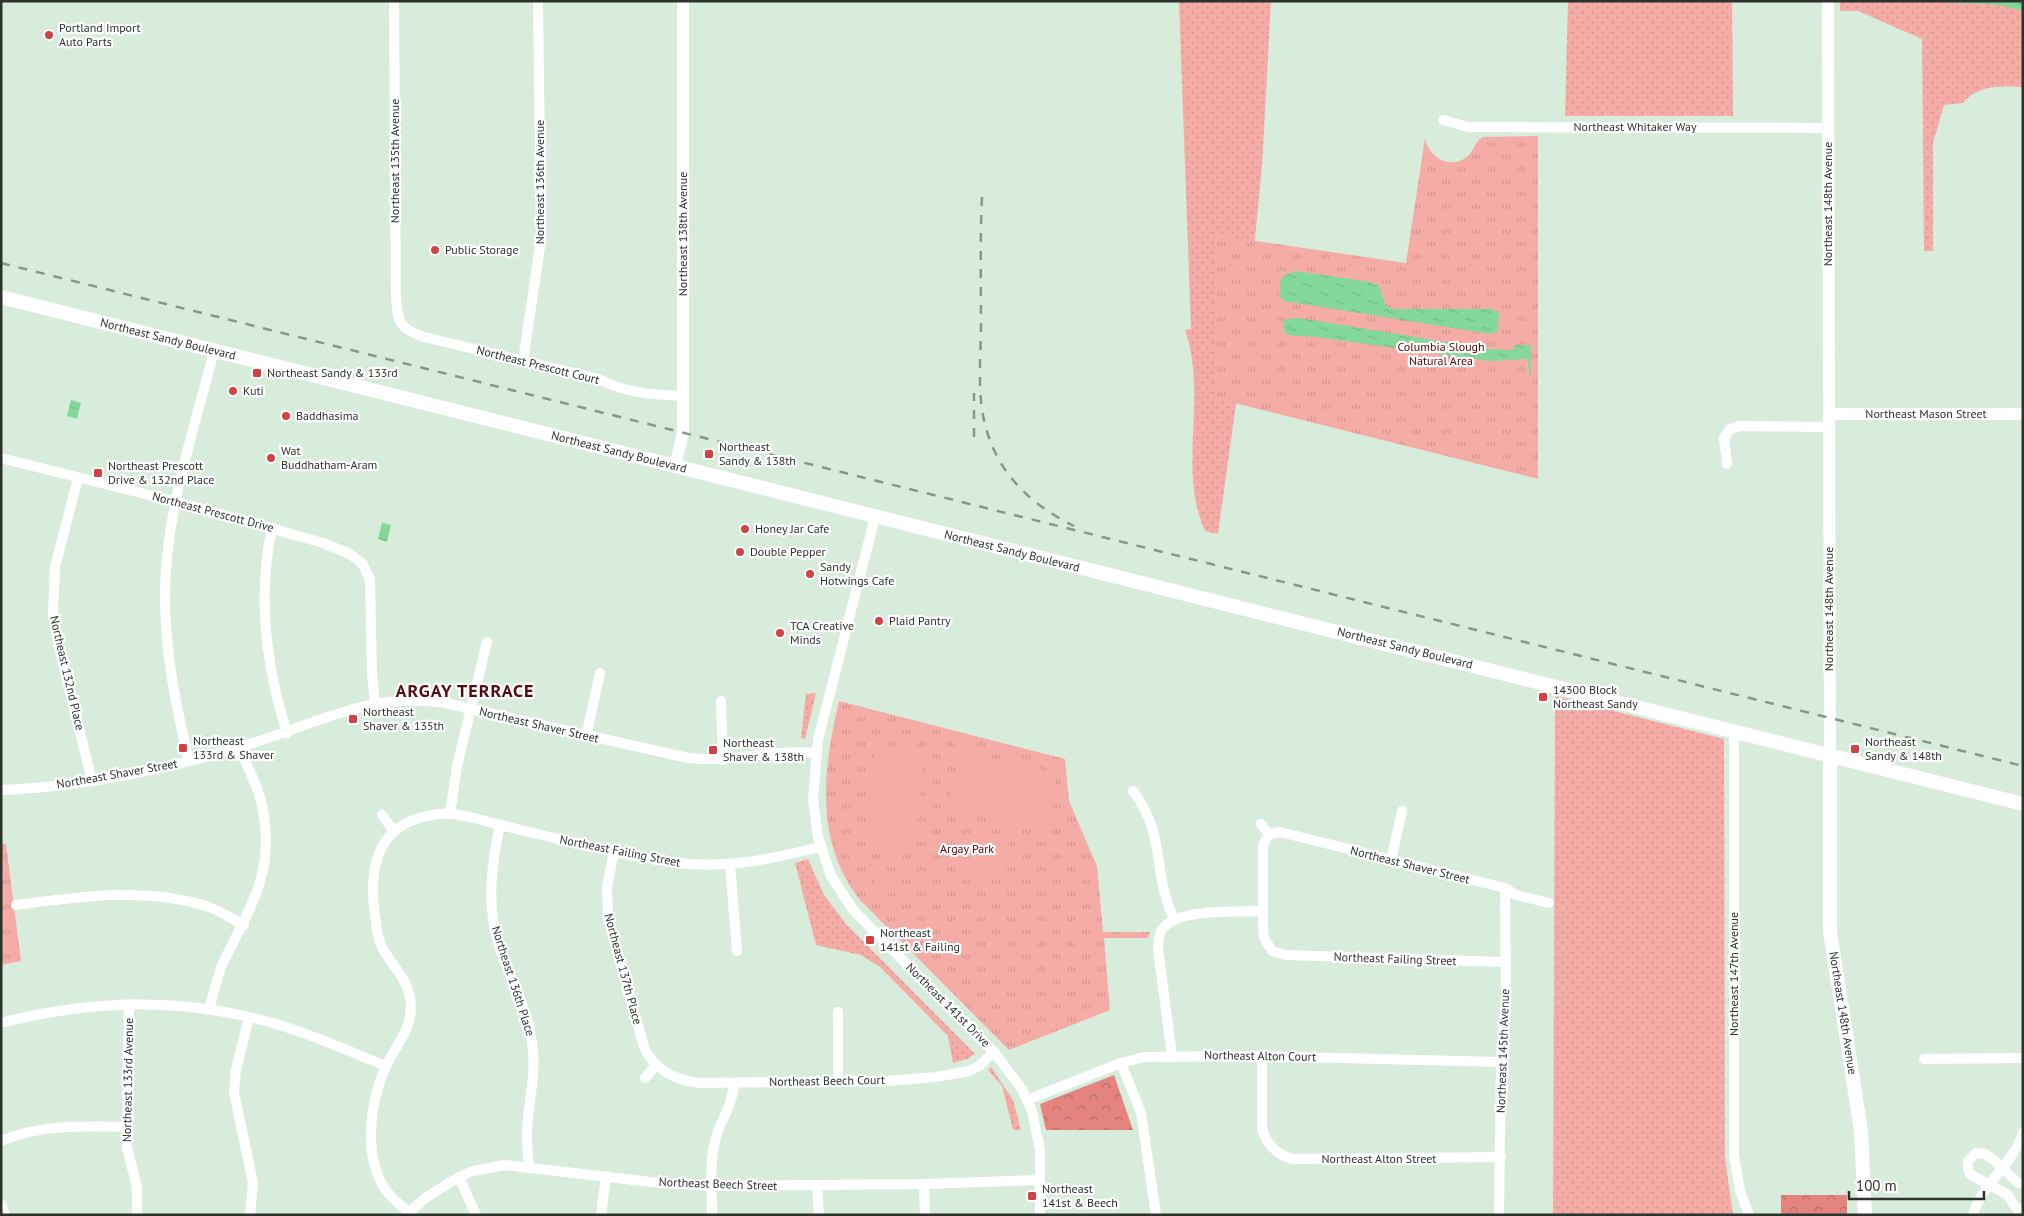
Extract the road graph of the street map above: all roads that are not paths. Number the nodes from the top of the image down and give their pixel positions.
1 (394, 1) edge
2 (538, 1) edge
3 (683, 1) edge
4 (1828, 1) edge
5 (1443, 120) dead end
6 (1828, 128) junction
7 (1, 297) edge
8 (398, 320) joint
9 (214, 351) junction
10 (523, 361) junction
11 (684, 396) junction
12 (1829, 414) junction
13 (2023, 414) edge
14 (1829, 427) junction
15 (1, 458) edge
16 (1727, 464) dead end
17 (675, 466) junction
18 (78, 478) junction
19 (175, 502) junction
20 (875, 518) junction
21 (272, 528) junction
22 (487, 642) dead end
23 (600, 672) dead end
24 (721, 701) dead end
25 (375, 703) junction
26 (470, 709) junction
27 (1734, 732) junction
28 (287, 733) junction
29 (586, 737) junction
30 (239, 748) junction
31 (817, 753) junction
32 (1830, 756) junction
33 (723, 760) junction
34 (189, 761) junction
35 (92, 781) junction
36 (1, 790) edge
37 (1133, 791) dead end
38 (2021, 806) edge
39 (1402, 811) dead end
40 (450, 814) junction
41 (382, 815) dead end
42 (1262, 824) dead end
43 (500, 825) junction
44 (394, 831) junction
45 (1269, 834) junction
46 (820, 847) junction
47 (614, 851) junction
48 (1391, 860) junction
49 (730, 864) junction
50 (1505, 888) junction
51 (1549, 903) dead end
52 (16, 905) dead end
53 (1263, 911) junction
54 (1174, 918) junction
55 (244, 925) junction
56 (737, 951) dead end
57 (1504, 962) junction
58 (129, 1004) junction
59 (209, 1009) junction
60 (838, 1012) dead end
61 (249, 1017) junction
62 (1, 1023) edge
63 (994, 1052) junction
64 (1172, 1056) junction
65 (1262, 1056) junction
66 (2023, 1058) edge
67 (1924, 1059) dead end
68 (1501, 1062) junction
69 (1121, 1063) junction
70 (656, 1064) junction
71 (386, 1066) junction
72 (645, 1078) dead end
73 (838, 1081) junction
74 (734, 1083) junction
75 (1027, 1100) junction
76 (127, 1127) junction
77 (2023, 1132) edge
78 (1, 1141) edge
79 (1501, 1157) junction
80 (529, 1166) junction
81 (2003, 1169) junction
82 (606, 1176) junction
83 (459, 1177) junction
84 (1040, 1180) junction
85 (924, 1184) junction
86 (2023, 1184) edge
87 (817, 1185) junction
88 (712, 1186) junction
89 (1989, 1186) junction
90 (1, 1204) edge
91 (2023, 1209) edge
92 (408, 1213) edge
93 (5, 1215) edge
94 (137, 1215) edge
95 (250, 1215) edge
96 (476, 1215) edge
97 (601, 1215) edge
98 (712, 1215) edge
99 (819, 1215) edge
100 (925, 1215) edge
101 (1040, 1215) edge
102 (1156, 1215) edge
103 (1499, 1215) edge
104 (1749, 1215) edge
105 (1866, 1215) edge
106 (1973, 1215) edge

1 - 8 street, Northeast 135th Avenue
2 - 10 street, Northeast 136th Avenue
3 - 11 street, Northeast 138th Avenue
4 - 6 street, Northeast 148th Avenue
5 - 6 street, Northeast Whitaker Way
6 - 12 street, Northeast 148th Avenue
7 - 9 main road, Northeast Sandy Boulevard
8 - 10 street, Northeast Prescott Court
9 - 17 main road, Northeast Sandy Boulevard
9 - 19 street
10 - 11 street, Northeast Prescott Court
11 - 17 street, Northeast 138th Avenue
12 - 13 street, Northeast Mason Street
12 - 14 street, Northeast 148th Avenue
14 - 16 street
14 - 32 street, Northeast 148th Avenue
15 - 18 street, Northeast Prescott Drive
17 - 20 main road, Northeast Sandy Boulevard
18 - 19 street, Northeast Prescott Drive
18 - 35 street, Northeast 132nd Place
19 - 21 street, Northeast Prescott Drive
19 - 34 street
20 - 27 main road, Northeast Sandy Boulevard
20 - 31 street, Northeast 141st Drive
21 - 25 street, Northeast Prescott Drive
21 - 28 street
22 - 26 street
23 - 29 street
24 - 33 street
25 - 26 street, Northeast Shaver Street
25 - 28 street, Northeast Shaver Street
26 - 29 street, Northeast Shaver Street
26 - 40 street
27 - 32 main road, Northeast Sandy Boulevard
27 - 104 street, Northeast 147th Avenue
28 - 30 street, Northeast Shaver Street
29 - 33 street, Northeast Shaver Street
30 - 34 street, Northeast Shaver Street
30 - 55 street
31 - 33 street, Northeast Shaver Street
31 - 46 street, Northeast 141st Drive
32 - 38 main road, Northeast Sandy Boulevard
32 - 105 main road, Northeast 148th Avenue
34 - 35 street, Northeast Shaver Street
35 - 36 street, Northeast Shaver Street
37 - 54 street
39 - 48 street
40 - 43 street, Northeast Failing Street
40 - 44 street
41 - 44 street
42 - 45 street
43 - 47 street, Northeast Failing Street
43 - 80 street, Northeast 136th Place
44 - 71 street
45 - 48 street, Northeast Shaver Street
45 - 53 street
46 - 49 street, Northeast Failing Street
46 - 63 street, Northeast 141st Drive
47 - 49 street, Northeast Failing Street
47 - 70 street, Northeast 137th Place
48 - 50 street, Northeast Shaver Street
49 - 56 street
50 - 51 street, Northeast Shaver Street
50 - 57 street, Northeast 145th Avenue
52 - 55 street
53 - 54 street
53 - 57 street, Northeast Failing Street
54 - 64 street
55 - 59 street
57 - 68 street, Northeast 145th Avenue
58 - 59 street
58 - 62 street
58 - 76 street, Northeast 133rd Avenue
59 - 61 street
60 - 73 street
61 - 71 street
61 - 95 street
63 - 73 street, Northeast Beech Court
63 - 75 street, Northeast 141st Drive
64 - 65 street, Northeast Alton Court
64 - 69 street, Northeast Alton Court
65 - 68 street, Northeast Alton Court
65 - 79 street, Northeast Alton Street
66 - 67 street
68 - 79 street, Northeast 145th Avenue
69 - 75 street, Northeast Alton Court
69 - 102 street
70 - 72 street
70 - 74 street, Northeast Beech Court
71 - 92 street
73 - 74 street, Northeast Beech Court
74 - 88 street
75 - 84 street, Northeast 141st Drive
76 - 78 street
76 - 94 street, Northeast 133rd Avenue
77 - 81 street
79 - 103 street, Northeast 145th Avenue
80 - 82 street, Northeast Beech Street
80 - 83 street, Northeast Beech Street
81 - 86 street
81 - 89 street
81 - 89 street
82 - 88 street, Northeast Beech Street
82 - 97 street
83 - 92 street, Northeast Beech Street
83 - 96 street
84 - 85 street, Northeast Beech Street
84 - 101 street, Northeast 141st Drive
85 - 87 street, Northeast Beech Street
85 - 100 street
87 - 88 street, Northeast Beech Street
87 - 99 street
88 - 98 street
89 - 91 street
89 - 106 street
90 - 93 street

